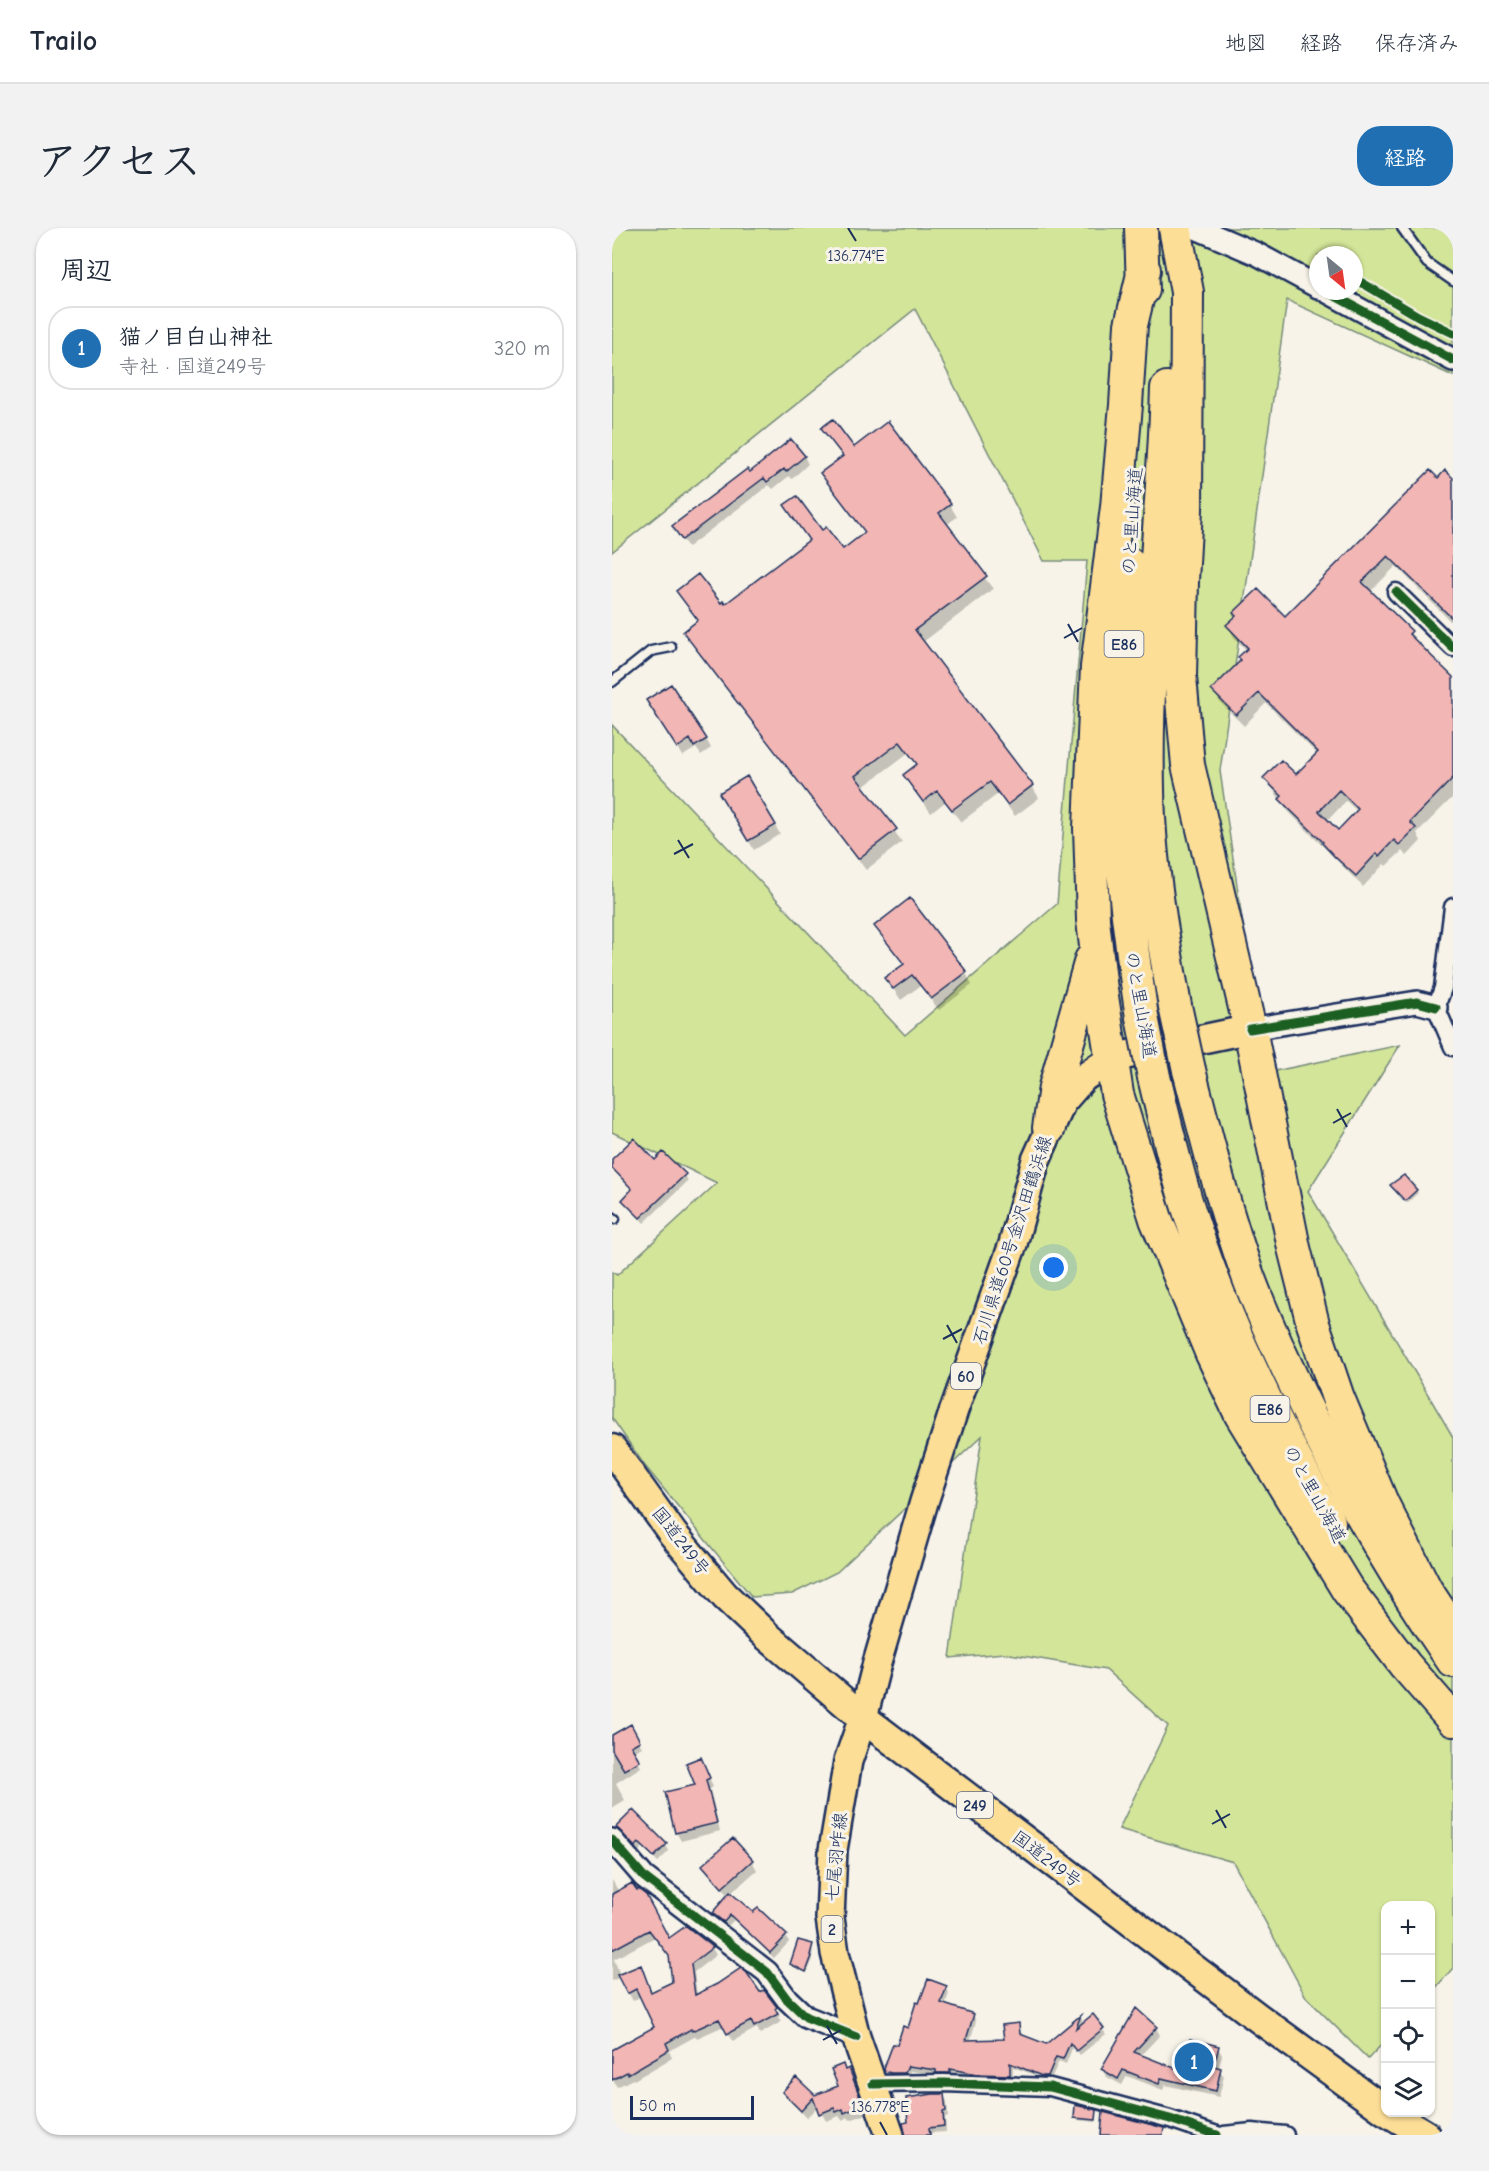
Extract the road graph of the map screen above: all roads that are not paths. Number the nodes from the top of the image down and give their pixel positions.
1 (1142, 228) edge
2 (1170, 228) edge
3 (1175, 228) edge
4 (1196, 228) edge
5 (1402, 228) edge
6 (1144, 270) junction
7 (1453, 281) edge
8 (1309, 282) edge
9 (1178, 292) junction
10 (1343, 300) edge
11 (1453, 360) edge
12 (1396, 592) dead end
13 (671, 646) dead end
14 (1453, 648) edge
15 (612, 682) edge
16 (1453, 907) edge
17 (1095, 933) junction
18 (1436, 1007) junction
19 (1250, 1029) junction
20 (1453, 1047) edge
21 (1112, 1058) junction
22 (1049, 1128) junction
23 (612, 1449) edge
24 (1453, 1631) edge
25 (1453, 1661) edge
26 (1453, 1711) edge
27 (863, 1718) junction
28 (1453, 1720) edge
29 (612, 1840) edge
30 (856, 2037) junction
31 (873, 2084) junction
32 (1381, 2108) edge
33 (1395, 2117) edge
34 (890, 2135) edge
35 (1217, 2135) edge
36 (1224, 2135) edge
37 (1285, 2135) edge
38 (1426, 2135) edge

1 - 6 highway, のと里山海道 / E86
2 - 9 highway, のと里山海道 / E86
3 - 9 highway
4 - 8 street
5 - 7 lane
6 - 17 highway
6 - 26 highway, のと里山海道 / E86, bridge
9 - 19 highway
9 - 25 highway, のと里山海道 / E86, bridge
10 - 11 street
12 - 14 street
13 - 15 lane
16 - 18 street
17 - 21 highway
17 - 22 highway
18 - 19 street
18 - 20 street
19 - 21 main road, 60
19 - 24 highway
21 - 22 main road, 石川県道60号金沢田鶴浜線 / 60
21 - 28 highway
22 - 27 main road, 石川県道60号金沢田鶴浜線 / 60
23 - 27 highway, 国道249号 / 249
27 - 30 main road, 七尾羽咋線 / 2
27 - 32 highway, 国道249号 / 249
29 - 30 street
30 - 31 main road, 七尾羽咋線 / 2
31 - 34 main road, 七尾羽咋線 / 2
31 - 35 street
33 - 38 highway, 国道249号 / 249
36 - 37 street

